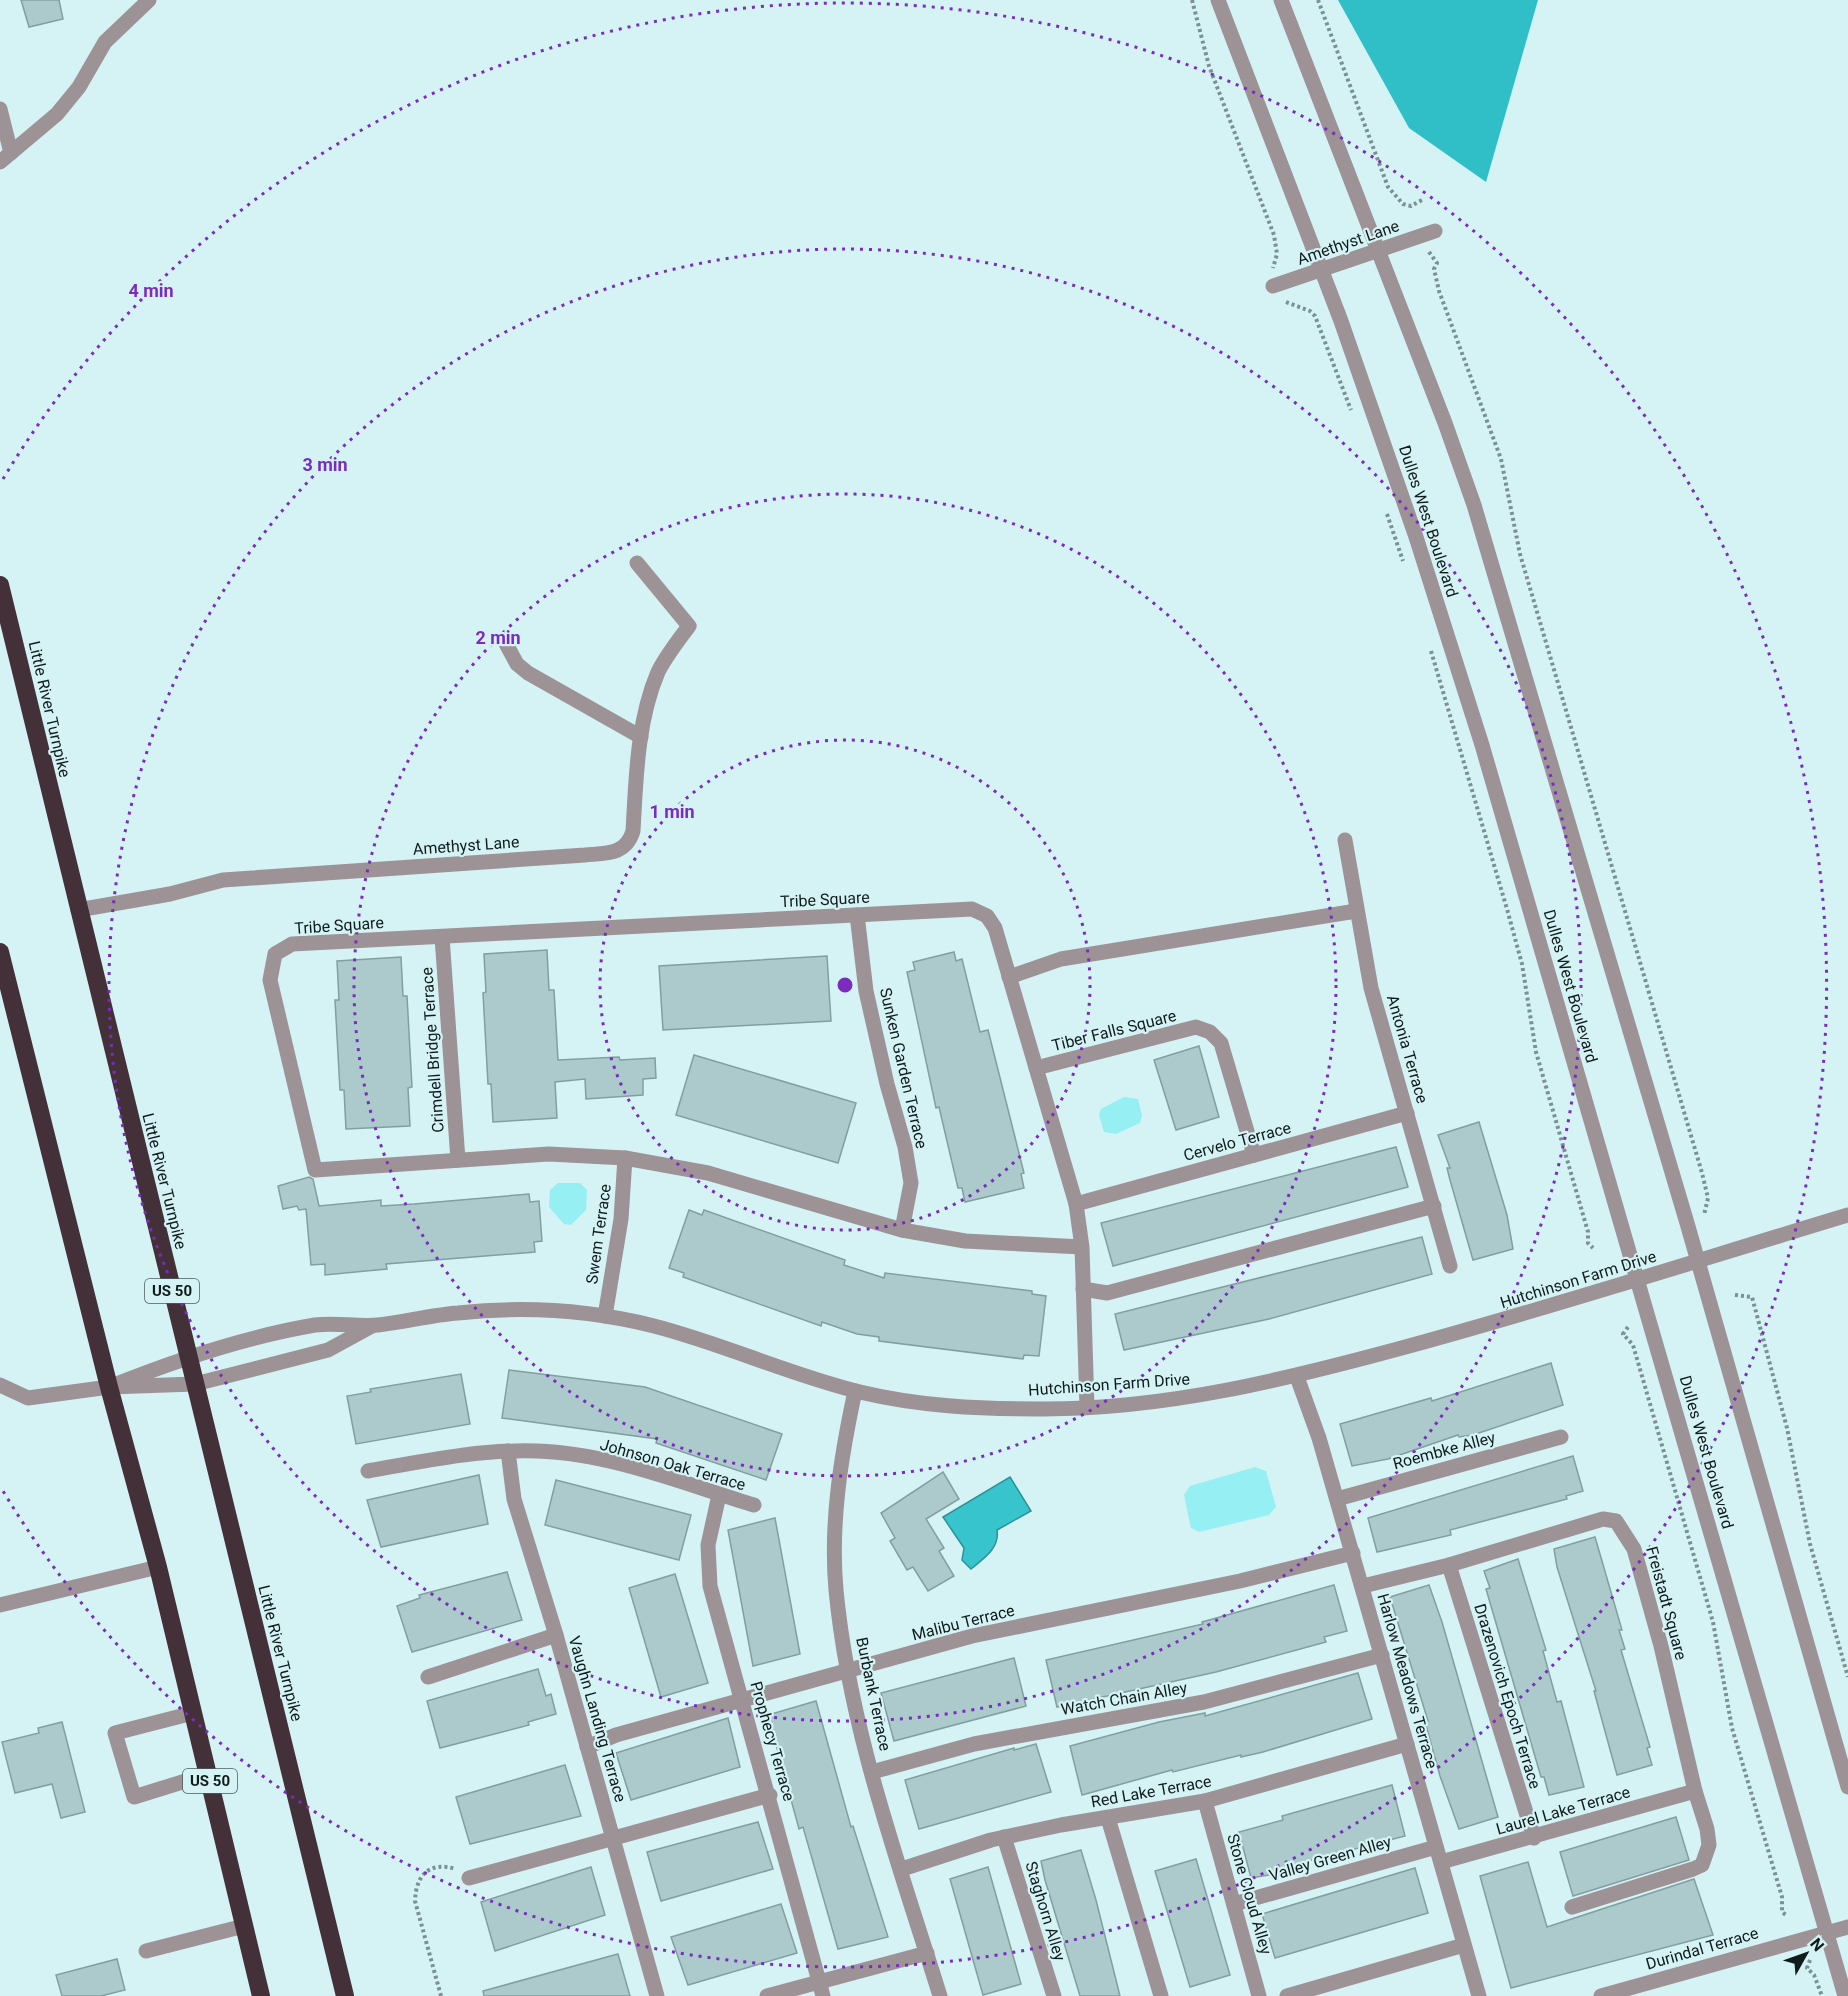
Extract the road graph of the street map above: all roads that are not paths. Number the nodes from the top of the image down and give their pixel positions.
1 (149, 0) edge
2 (1218, 0) edge
3 (1281, 0) edge
4 (0, 109) edge
5 (6, 158) edge
6 (1435, 231) dead end
7 (1378, 250) junction
8 (1321, 270) junction
9 (1274, 279) road end
10 (637, 563) dead end
11 (0, 585) edge
12 (504, 640) dead end
13 (641, 737) junction
14 (1345, 840) dead end
15 (78, 910) junction
16 (1356, 911) junction
17 (857, 915) junction
18 (442, 937) junction
19 (0, 952) edge
20 (1009, 977) junction
21 (1036, 1068) junction
22 (1407, 1113) junction
23 (1254, 1155) junction
24 (625, 1158) junction
25 (458, 1160) junction
26 (1076, 1204) junction
27 (1434, 1206) junction
28 (1848, 1215) edge
29 (902, 1230) junction
30 (1082, 1246) junction
31 (1697, 1261) junction
32 (1450, 1266) dead end
33 (1638, 1279) junction
34 (1083, 1289) junction
35 (605, 1316) junction
36 (375, 1325) junction
37 (188, 1356) junction
38 (1297, 1377) junction
39 (195, 1384) junction
40 (0, 1385) edge
41 (109, 1387) junction
42 (855, 1391) junction
43 (1087, 1407) junction
44 (1560, 1437) dead end
45 (508, 1451) junction
46 (368, 1471) dead end
47 (719, 1495) junction
48 (1337, 1499) junction
49 (754, 1505) dead end
50 (1353, 1553) junction
51 (1449, 1565) junction
52 (158, 1567) junction
53 (1363, 1586) junction
54 (0, 1605) edge
55 (556, 1635) junction
56 (1382, 1655) junction
57 (847, 1670) junction
58 (428, 1677) dead end
59 (744, 1701) junction
60 (193, 1713) junction
61 (1407, 1744) junction
62 (587, 1747) junction
63 (872, 1772) junction
64 (208, 1774) junction
65 (1848, 1787) edge
66 (1695, 1791) junction
67 (770, 1795) junction
68 (1205, 1801) junction
69 (1108, 1818) junction
70 (1004, 1837) junction
71 (1534, 1838) junction
72 (613, 1839) junction
73 (1438, 1854) junction
74 (902, 1869) junction
75 (469, 1878) road end
76 (1234, 1904) junction
77 (1572, 1907) dead end
78 (244, 1926) junction
79 (1848, 1927) edge
80 (1827, 1932) junction
81 (1464, 1945) junction
82 (146, 1951) dead end
83 (927, 1953) junction
84 (821, 1989) edge
85 (261, 1996) edge
86 (345, 1996) edge
87 (657, 1996) edge
88 (766, 1996) edge
89 (940, 1996) edge
90 (1054, 1996) edge
91 (1161, 1996) edge
92 (1259, 1996) edge
93 (1287, 1996) edge
94 (1479, 1996) edge
95 (1601, 1996) edge
96 (1845, 1996) edge

1 - 5 street
2 - 8 street, Dulles West Boulevard
3 - 7 street
4 - 5 street
6 - 7 street, Amethyst Lane
7 - 8 street, Amethyst Lane
7 - 31 street
8 - 9 street, Amethyst Lane
8 - 33 street, Dulles West Boulevard
10 - 13 street, Amethyst Lane
11 - 15 highway, Little River Turnpike / US 50
12 - 13 street
13 - 15 street, Amethyst Lane
14 - 16 street, Antonia Terrace
15 - 37 highway, Little River Turnpike / US 50
16 - 20 street
16 - 22 street, Antonia Terrace
17 - 18 street, Tribe Square
17 - 20 street, Tribe Square
17 - 29 street, Sunken Garden Terrace
18 - 25 street, Crimdell Bridge Terrace
18 - 25 street, Tribe Square
19 - 41 highway, US 50
20 - 21 street, Tribe Square
21 - 23 street, Tiber Falls Square
21 - 26 street, Tribe Square
22 - 23 street, Cervelo Terrace
22 - 27 street, Antonia Terrace
23 - 26 street, Cervelo Terrace
24 - 25 street, Tribe Square
24 - 29 street, Tribe Square
24 - 35 street, Swem Terrace
26 - 30 street, Tribe Square
27 - 32 street, Antonia Terrace
27 - 34 street
28 - 31 street, Hutchinson Farm Drive
29 - 30 street, Tribe Square
30 - 34 street, Tribe Square
31 - 33 street, Hutchinson Farm Drive
31 - 65 street
33 - 38 street, Hutchinson Farm Drive
33 - 80 street, Dulles West Boulevard
34 - 43 street, Tribe Square
35 - 36 street, Hutchinson Farm Drive
35 - 42 street, Hutchinson Farm Drive
36 - 37 street, Hutchinson Farm Drive
36 - 39 street, Hutchinson Farm Drive
37 - 39 highway, Little River Turnpike / US 50
37 - 41 street, Hutchinson Farm Drive
38 - 43 street, Hutchinson Farm Drive
38 - 48 street, Harlow Meadows Terrace
39 - 41 street, Hutchinson Farm Drive
39 - 86 highway, Little River Turnpike / US 50
40 - 41 street
41 - 52 highway, US 50
42 - 43 street, Hutchinson Farm Drive
42 - 57 street, Burbank Terrace
44 - 48 street, Roembke Alley
45 - 46 street, Johnson Oak Terrace
45 - 47 street, Johnson Oak Terrace
45 - 55 street, Vaughn Landing Terrace
47 - 49 street, Johnson Oak Terrace
47 - 59 street, Prophecy Terrace
48 - 50 street, Harlow Meadows Terrace
50 - 53 street, Harlow Meadows Terrace
50 - 57 street, Malibu Terrace
51 - 53 street, Freistadt Square
51 - 66 street, Freistadt Square
51 - 71 street, Drazenovich Epoch Terrace
52 - 54 street
52 - 60 highway, US 50
53 - 56 street, Harlow Meadows Terrace
55 - 58 street
55 - 62 street, Vaughn Landing Terrace
56 - 61 street, Harlow Meadows Terrace
56 - 63 street, Watch Chain Alley
57 - 59 street, Malibu Terrace
57 - 63 street, Burbank Terrace
59 - 62 street, Malibu Terrace
59 - 67 street, Prophecy Terrace
60 - 64 highway, US 50
60 - 64 street
61 - 68 street, Red Lake Terrace
61 - 73 street, Harlow Meadows Terrace
62 - 72 street, Vaughn Landing Terrace
63 - 74 street, Burbank Terrace
64 - 78 highway, US 50
66 - 71 street, Laurel Lake Terrace
66 - 77 street, Freistadt Square
67 - 72 street
67 - 84 street, Prophecy Terrace
68 - 69 street, Red Lake Terrace
68 - 76 street, Stone Cloud Alley
69 - 70 street, Red Lake Terrace
69 - 91 street
70 - 74 street, Red Lake Terrace
70 - 90 street, Staghorn Alley
71 - 73 street, Laurel Lake Terrace
72 - 75 street
72 - 87 street, Vaughn Landing Terrace
73 - 76 street, Valley Green Alley
73 - 81 street, Harlow Meadows Terrace
74 - 83 street, Burbank Terrace
76 - 92 street, Stone Cloud Alley
78 - 82 street
78 - 85 highway, US 50
79 - 80 street, Durindal Terrace
80 - 95 street, Durindal Terrace
80 - 96 street, Dulles West Boulevard
81 - 93 street
81 - 94 street, Harlow Meadows Terrace
83 - 84 street
83 - 89 street, Burbank Terrace
84 - 88 street

